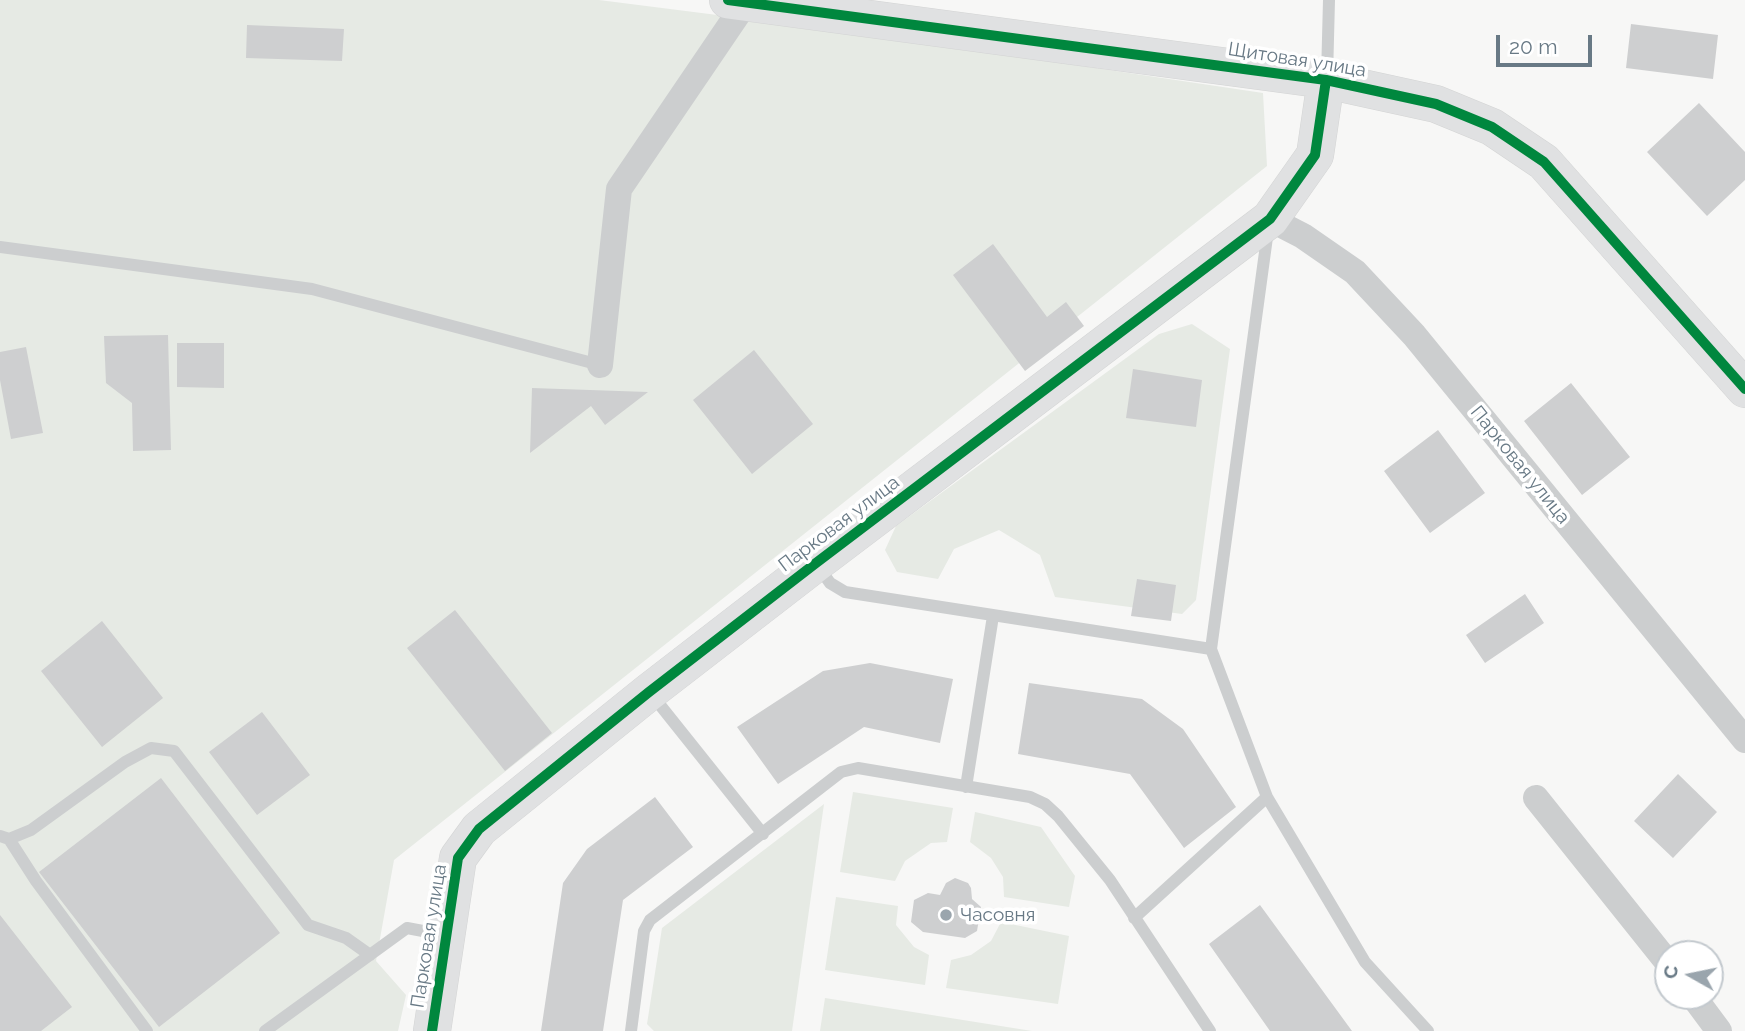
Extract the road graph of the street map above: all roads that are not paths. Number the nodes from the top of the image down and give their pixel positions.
1 (1329, 0) edge
2 (737, 1) edge
3 (1326, 80) junction
4 (1270, 219) junction
5 (0, 247) edge
6 (600, 365) joint
7 (1745, 389) edge
8 (816, 563) junction
9 (993, 616) junction
10 (1211, 649) junction
11 (649, 692) junction
12 (1745, 740) edge
13 (966, 787) junction
14 (1267, 797) junction
15 (1536, 798) dead end
16 (763, 834) junction
17 (5, 838) edge
18 (1134, 918) junction
19 (447, 936) junction
20 (1654, 946) edge
21 (370, 955) junction
22 (1703, 1010) edge
23 (147, 1031) edge
24 (265, 1031) edge
25 (432, 1031) edge
26 (631, 1031) edge
27 (1209, 1031) edge
28 (1428, 1031) edge
29 (1719, 1031) edge

1 - 3 lane
2 - 3 street, Щитовая улица
2 - 6 street
3 - 4 street, Парковая улица
3 - 7 street, Щитовая улица
4 - 8 street, Парковая улица
4 - 10 lane
4 - 12 street, Парковая улица
5 - 6 lane
8 - 9 lane
8 - 11 street, Парковая улица
9 - 10 lane
9 - 13 lane
10 - 14 lane
11 - 16 lane
11 - 19 street, Парковая улица
13 - 16 lane
13 - 18 lane
14 - 18 lane
14 - 28 lane
15 - 20 street
16 - 26 lane
17 - 21 lane
17 - 23 lane
18 - 27 lane
19 - 21 lane
19 - 25 street, Парковая улица
21 - 24 lane
22 - 29 street

